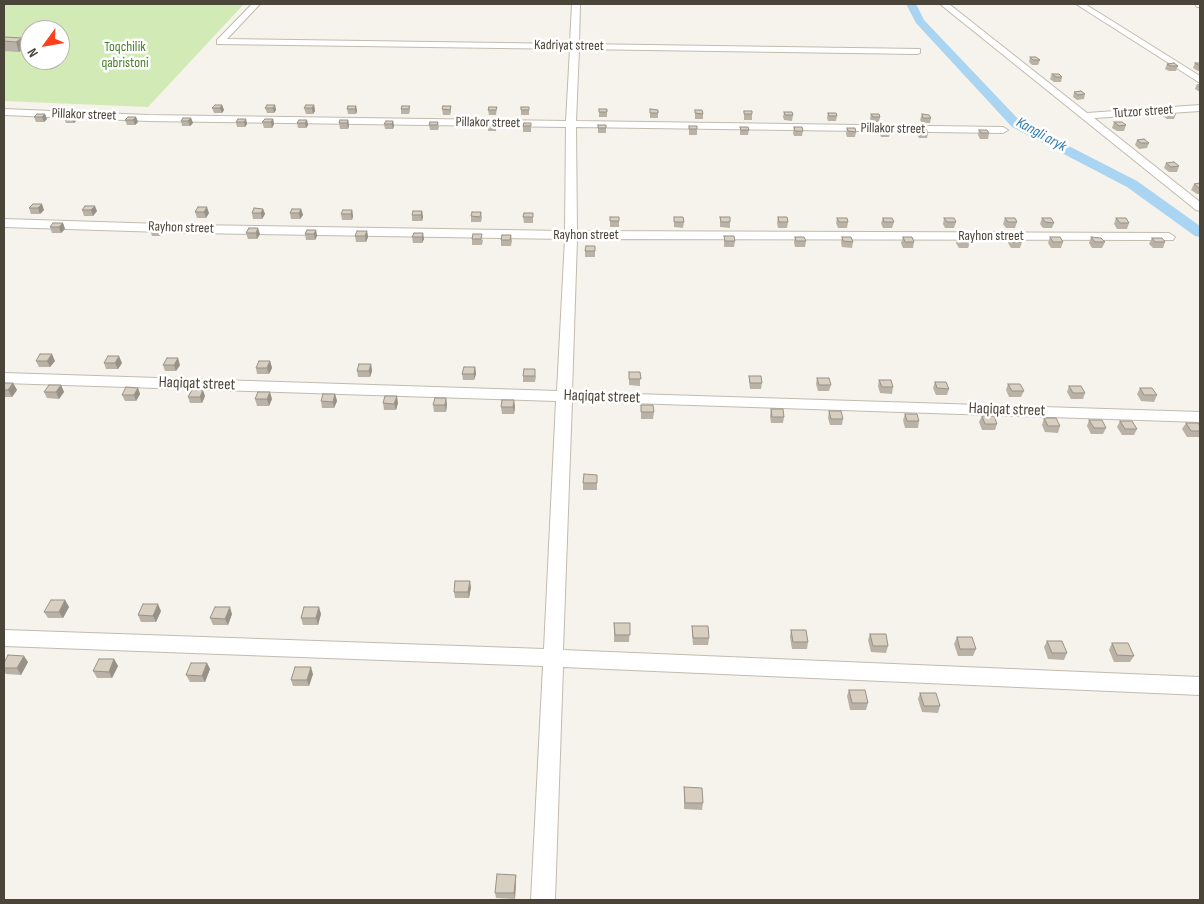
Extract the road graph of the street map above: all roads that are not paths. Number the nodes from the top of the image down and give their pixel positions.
1 (256, 4) edge
2 (576, 4) edge
3 (944, 4) edge
4 (1080, 4) edge
5 (575, 46) junction
6 (917, 51) dead end
7 (1200, 80) edge
8 (1200, 108) edge
9 (4, 112) edge
10 (1085, 116) junction
11 (571, 124) junction
12 (1003, 130) dead end
13 (1200, 208) edge
14 (4, 223) edge
15 (571, 235) junction
16 (1169, 237) dead end
17 (4, 378) edge
18 (564, 396) junction
19 (1200, 417) edge
20 (4, 638) edge
21 (553, 658) junction
22 (1200, 686) edge
23 (543, 900) edge

1 - 5 street, Kadriyat street
2 - 5 street
3 - 10 street
4 - 7 street
5 - 6 street, Kadriyat street
5 - 11 street
8 - 10 street, Tutzor street
9 - 11 street, Pillakor street
10 - 13 street
11 - 12 street, Pillakor street
11 - 15 street
14 - 15 street, Rayhon street
15 - 16 street, Rayhon street
15 - 18 street
17 - 18 street, Haqiqat street
18 - 19 street, Haqiqat street
18 - 21 street
20 - 21 street
21 - 22 street
21 - 23 street

